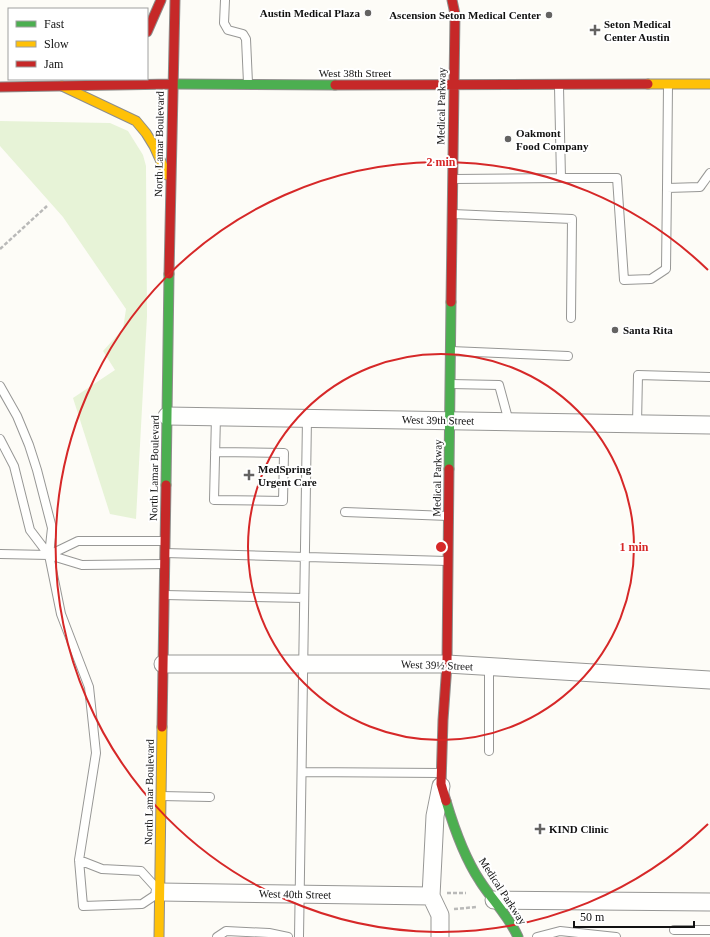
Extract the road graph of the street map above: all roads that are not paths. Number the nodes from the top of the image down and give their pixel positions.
1 (161, 0) edge
2 (175, 0) edge
3 (225, 0) edge
4 (452, 0) edge
5 (148, 30) edge
6 (86, 80) edge
7 (172, 84) junction
8 (248, 84) junction
9 (668, 84) junction
10 (710, 84) edge
11 (559, 85) junction
12 (62, 86) junction
13 (454, 86) junction
14 (0, 87) edge
15 (710, 173) edge
16 (561, 178) junction
17 (453, 179) junction
18 (170, 183) junction
19 (667, 188) junction
20 (452, 214) junction
21 (571, 318) dead end
22 (451, 351) junction
23 (568, 356) dead end
24 (710, 377) edge
25 (450, 384) junction
26 (0, 386) edge
27 (166, 416) junction
28 (216, 416) junction
29 (307, 418) junction
30 (450, 420) junction
31 (510, 422) junction
32 (637, 424) junction
33 (710, 425) edge
34 (0, 439) edge
35 (215, 452) junction
36 (345, 512) dead end
37 (449, 516) junction
38 (165, 540) junction
39 (164, 553) junction
40 (0, 554) edge
41 (49, 555) junction
42 (305, 558) junction
43 (448, 561) junction
44 (164, 564) junction
45 (164, 594) junction
46 (304, 598) junction
47 (163, 664) junction
48 (303, 664) junction
49 (447, 664) junction
50 (489, 667) junction
51 (710, 680) edge
52 (489, 750) dead end
53 (302, 772) junction
54 (441, 779) junction
55 (161, 796) junction
56 (210, 797) dead end
57 (80, 860) junction
58 (160, 892) junction
59 (300, 894) junction
60 (431, 896) junction
61 (494, 900) junction
62 (710, 902) edge
63 (674, 930) dead end
64 (710, 930) edge
65 (555, 935) edge
66 (159, 937) edge
67 (217, 937) edge
68 (288, 937) edge
69 (299, 937) edge
70 (440, 937) edge
71 (518, 937) edge
72 (537, 937) edge
73 (616, 937) edge

1 - 5 main road
2 - 7 main road, North Lamar Boulevard
3 - 8 lane
4 - 13 main road, Medical Parkway
6 - 12 main road
7 - 8 main road, West 38th Street
7 - 12 main road, West 38th Street
7 - 18 main road, North Lamar Boulevard
8 - 13 main road, West 38th Street
9 - 10 main road, West 38th Street
9 - 11 main road, West 38th Street
9 - 19 lane
11 - 13 main road, West 38th Street
11 - 16 lane
12 - 14 main road, West 38th Street
12 - 18 main road
13 - 17 main road, Medical Parkway
15 - 19 lane
16 - 17 lane
16 - 19 lane
17 - 20 main road, Medical Parkway
18 - 27 main road, North Lamar Boulevard
20 - 21 lane
20 - 22 main road, Medical Parkway
22 - 23 lane
22 - 25 main road, Medical Parkway
24 - 32 lane
25 - 30 main road, Medical Parkway
25 - 31 lane
26 - 41 lane
27 - 28 street, West 39th Street
27 - 38 main road, North Lamar Boulevard
28 - 29 street, West 39th Street
28 - 35 lane
29 - 30 street, West 39th Street
29 - 42 lane
30 - 31 street, West 39th Street
30 - 37 main road, Medical Parkway
31 - 32 street, West 39th Street
32 - 33 street, West 39th Street
34 - 41 lane
35 - 35 lane
36 - 37 lane
37 - 43 main road, Medical Parkway
38 - 39 main road, North Lamar Boulevard
38 - 41 lane
39 - 42 lane
39 - 44 main road, North Lamar Boulevard
40 - 41 lane
41 - 44 lane
41 - 57 lane
42 - 43 lane
42 - 46 lane
43 - 49 main road, Medical Parkway
44 - 45 main road, North Lamar Boulevard
45 - 46 lane
45 - 47 main road, North Lamar Boulevard
46 - 48 lane
47 - 48 street, West 39½ Street
47 - 55 main road, North Lamar Boulevard
48 - 49 street, West 39½ Street
48 - 53 lane
49 - 50 street, West 39½ Street
49 - 54 main road, Medical Parkway
50 - 51 street, West 39½ Street
50 - 52 lane
53 - 54 lane
53 - 59 lane
54 - 60 street
54 - 61 main road, Medical Parkway
55 - 56 lane
55 - 58 main road, North Lamar Boulevard
57 - 58 lane
57 - 58 lane
58 - 59 street, West 40th Street
58 - 66 main road, North Lamar Boulevard
59 - 60 street, West 40th Street
59 - 69 lane
60 - 70 street
61 - 62 street
61 - 71 main road, Medical Parkway
63 - 64 lane
65 - 72 lane
65 - 73 lane
67 - 68 lane

